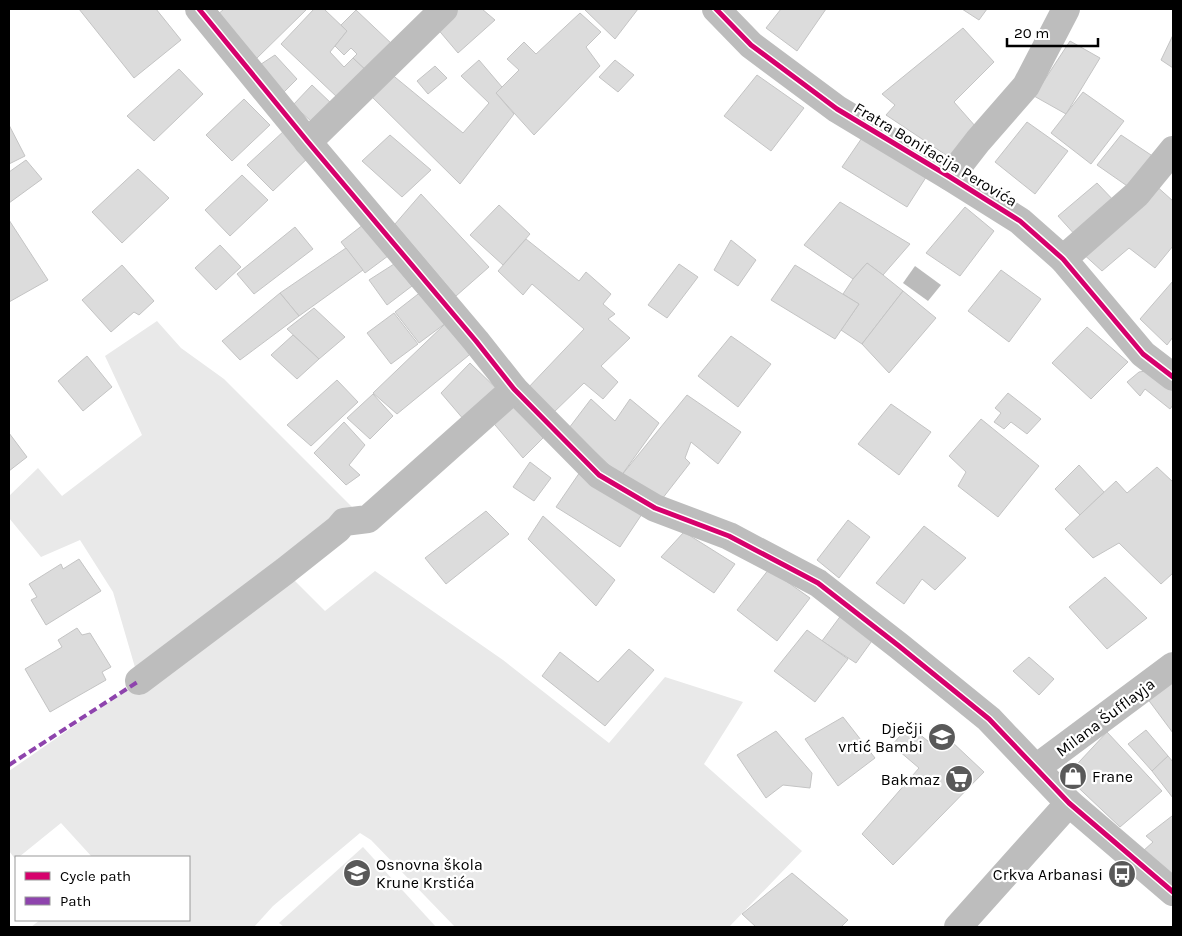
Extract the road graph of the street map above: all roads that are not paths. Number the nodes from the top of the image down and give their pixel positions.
1 (199, 9) edge
2 (444, 9) edge
3 (716, 9) edge
4 (1066, 9) edge
5 (308, 142) junction
6 (1173, 150) edge
7 (950, 176) junction
8 (1063, 259) junction
9 (1173, 377) edge
10 (514, 389) junction
11 (1173, 666) edge
12 (139, 681) dead end
13 (1036, 768) junction
14 (1069, 803) junction
15 (1173, 892) edge
16 (958, 927) edge

1 - 5 street
2 - 5 street
3 - 7 street, Fratra Bonifacija Perovića
4 - 7 street
5 - 10 street
6 - 8 street
7 - 8 street, Fratra Bonifacija Perovića
8 - 9 street, Fratra Bonifacija Perovića
10 - 12 street
10 - 13 street
11 - 13 street, Milana Šufflayja
13 - 14 street
14 - 15 street
14 - 16 street

